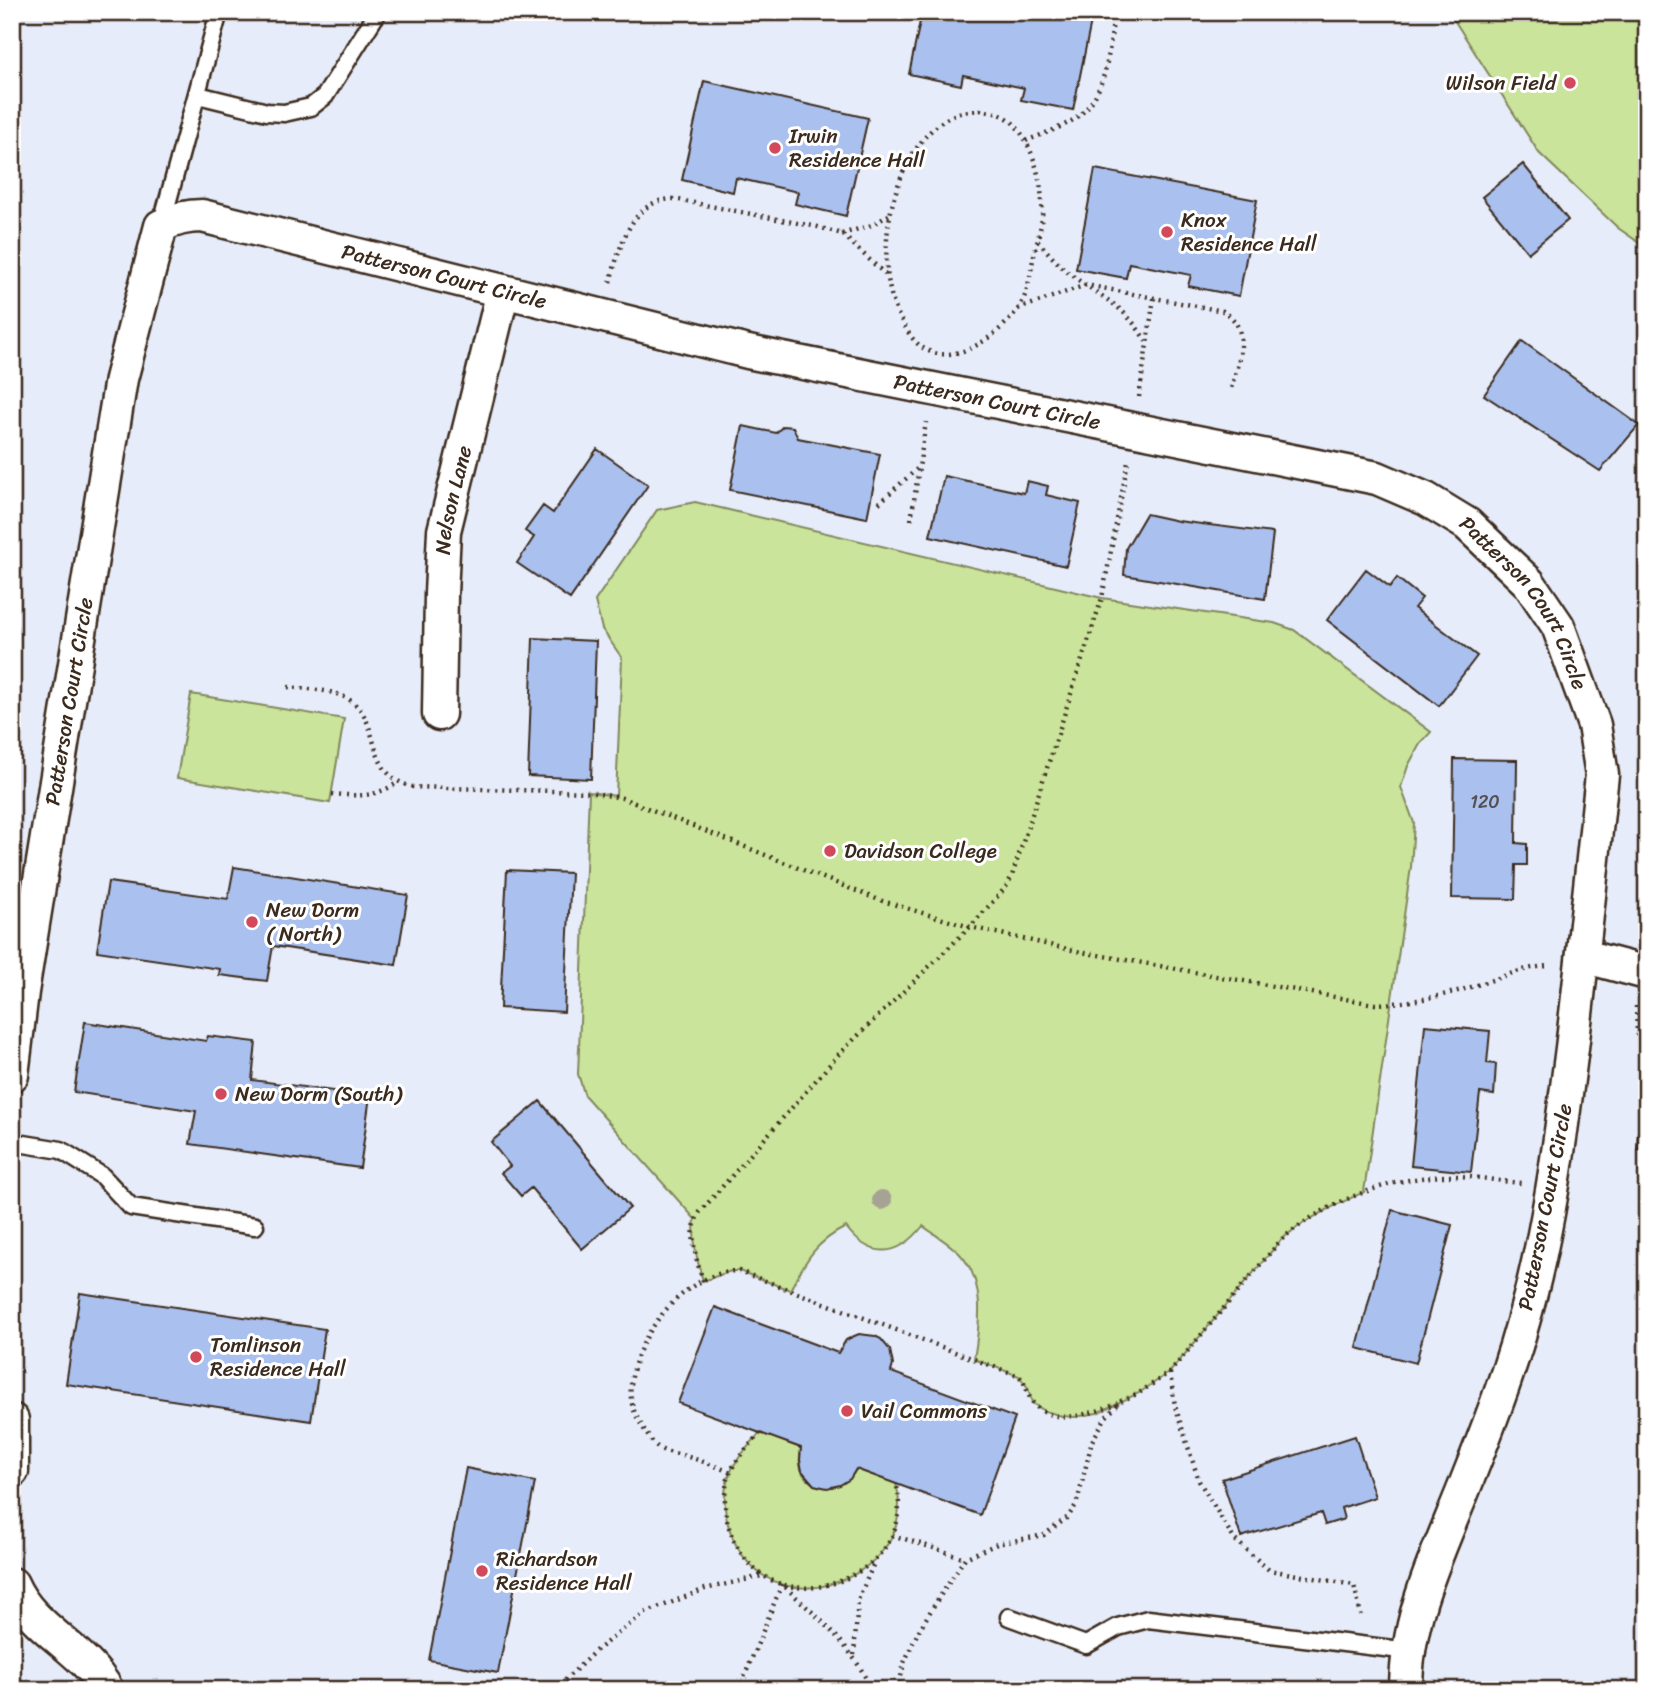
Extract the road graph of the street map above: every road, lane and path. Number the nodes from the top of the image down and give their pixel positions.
1 (219, 12) edge
2 (378, 12) edge
3 (1114, 12) edge
4 (198, 95) junction
5 (1026, 141) junction
6 (890, 215) junction
7 (161, 226) junction
8 (842, 234) junction
9 (1037, 240) junction
10 (888, 277) junction
11 (1086, 285) junction
12 (608, 287) dead end
13 (503, 291) junction
14 (1154, 298) junction
15 (1017, 310) junction
16 (1147, 343) junction
17 (1231, 388) dead end
18 (928, 413) dead end
19 (1133, 430) junction
20 (919, 468) junction
21 (878, 503) dead end
22 (911, 520) dead end
23 (288, 687) dead end
24 (439, 714) dead end
25 (399, 782) junction
26 (331, 794) dead end
27 (970, 927) junction
28 (1583, 956) junction
29 (1553, 965) dead end
30 (1641, 971) edge
31 (1647, 1069) edge
32 (12, 1075) edge
33 (12, 1142) edge
34 (1525, 1184) dead end
35 (255, 1226) dead end
36 (703, 1281) junction
37 (1170, 1372) junction
38 (1121, 1401) junction
39 (12, 1420) edge
40 (760, 1433) dead end
41 (12, 1471) edge
42 (730, 1472) junction
43 (896, 1483) dead end
44 (892, 1535) junction
45 (965, 1558) junction
46 (874, 1562) junction
47 (763, 1576) junction
48 (12, 1584) edge
49 (782, 1584) junction
50 (1361, 1615) dead end
51 (1009, 1617) dead end
52 (21, 1620) edge
53 (1409, 1651) junction
54 (854, 1657) junction
55 (107, 1690) edge
56 (555, 1690) edge
57 (739, 1690) edge
58 (871, 1690) edge
59 (898, 1690) edge
60 (1406, 1690) edge

1 - 4 lane
2 - 4 lane
3 - 5 path
4 - 7 lane
5 - 6 path
5 - 9 path
6 - 8 path
6 - 10 path
7 - 13 street, Patterson Court Circle
7 - 32 street, Patterson Court Circle
8 - 10 path
8 - 12 path
9 - 11 path
9 - 15 path
10 - 15 path
11 - 14 path
11 - 15 path
11 - 16 path
13 - 19 street, Patterson Court Circle
13 - 24 street, Nelson Lane
14 - 16 path
14 - 17 path
16 - 19 path
18 - 20 path
19 - 27 path
19 - 28 street, Patterson Court Circle
20 - 21 path
20 - 22 path
23 - 25 path
25 - 26 path
25 - 27 path
27 - 29 path
27 - 36 path
28 - 30 street
28 - 53 street, Patterson Court Circle
30 - 31 path
33 - 35 lane
34 - 37 path
36 - 38 path
36 - 42 path
37 - 38 path
37 - 50 path
38 - 45 path
39 - 41 street
40 - 42 path
42 - 47 path
43 - 44 path
44 - 45 path
44 - 46 path
45 - 59 path
46 - 49 path
46 - 54 path
47 - 49 path
47 - 56 path
48 - 52 street
49 - 54 path
49 - 57 path
51 - 53 lane
52 - 55 street
53 - 60 street, Patterson Court Circle
54 - 58 path

